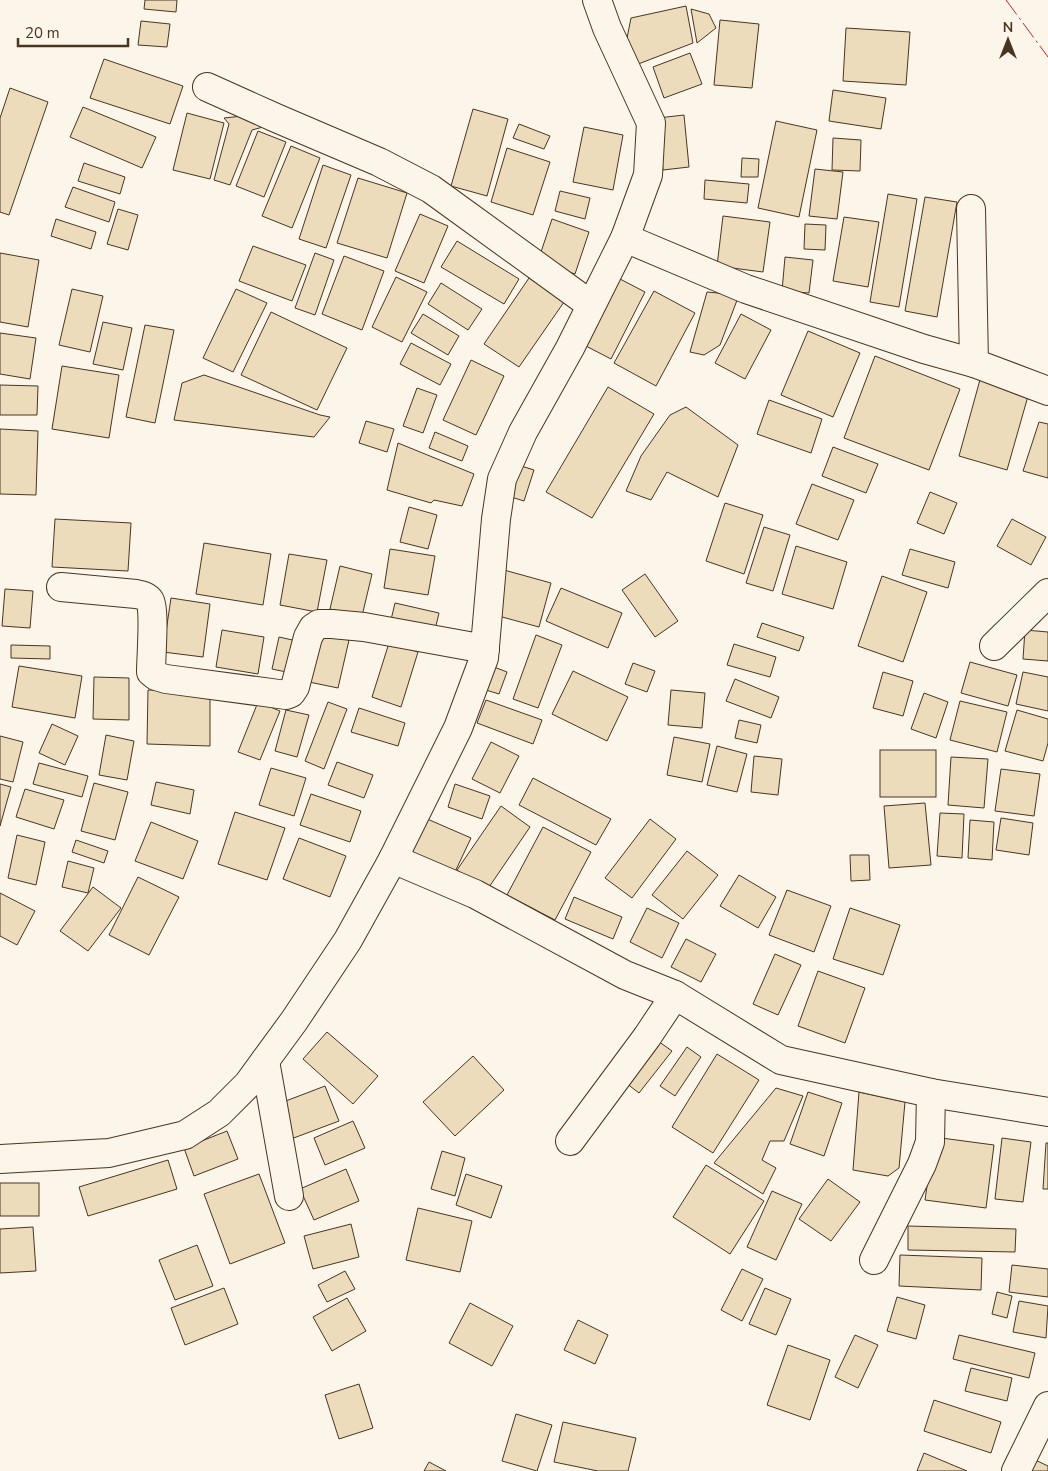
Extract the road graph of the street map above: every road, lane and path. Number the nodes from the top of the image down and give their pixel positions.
1 (597, 0) edge
2 (207, 87) dead end
3 (971, 209) dead end
4 (625, 238) junction
5 (591, 305) junction
6 (974, 363) junction
7 (1048, 391) edge
8 (61, 587) dead end
9 (1048, 593) edge
10 (994, 646) dead end
11 (485, 649) junction
12 (393, 860) junction
13 (675, 995) junction
14 (265, 1061) junction
15 (931, 1093) junction
16 (1048, 1112) edge
17 (570, 1141) dead end
18 (0, 1159) edge
19 (289, 1196) dead end
20 (874, 1260) dead end
21 (1048, 1406) edge
22 (1016, 1471) edge

1 - 4 street
2 - 5 street
3 - 6 street
4 - 5 street
4 - 6 street
5 - 11 street
6 - 7 street
8 - 11 street
9 - 10 street
11 - 12 street
12 - 13 street
12 - 14 street
13 - 15 street
13 - 17 street
14 - 18 street
14 - 19 street
15 - 16 street
15 - 20 street
21 - 22 street

